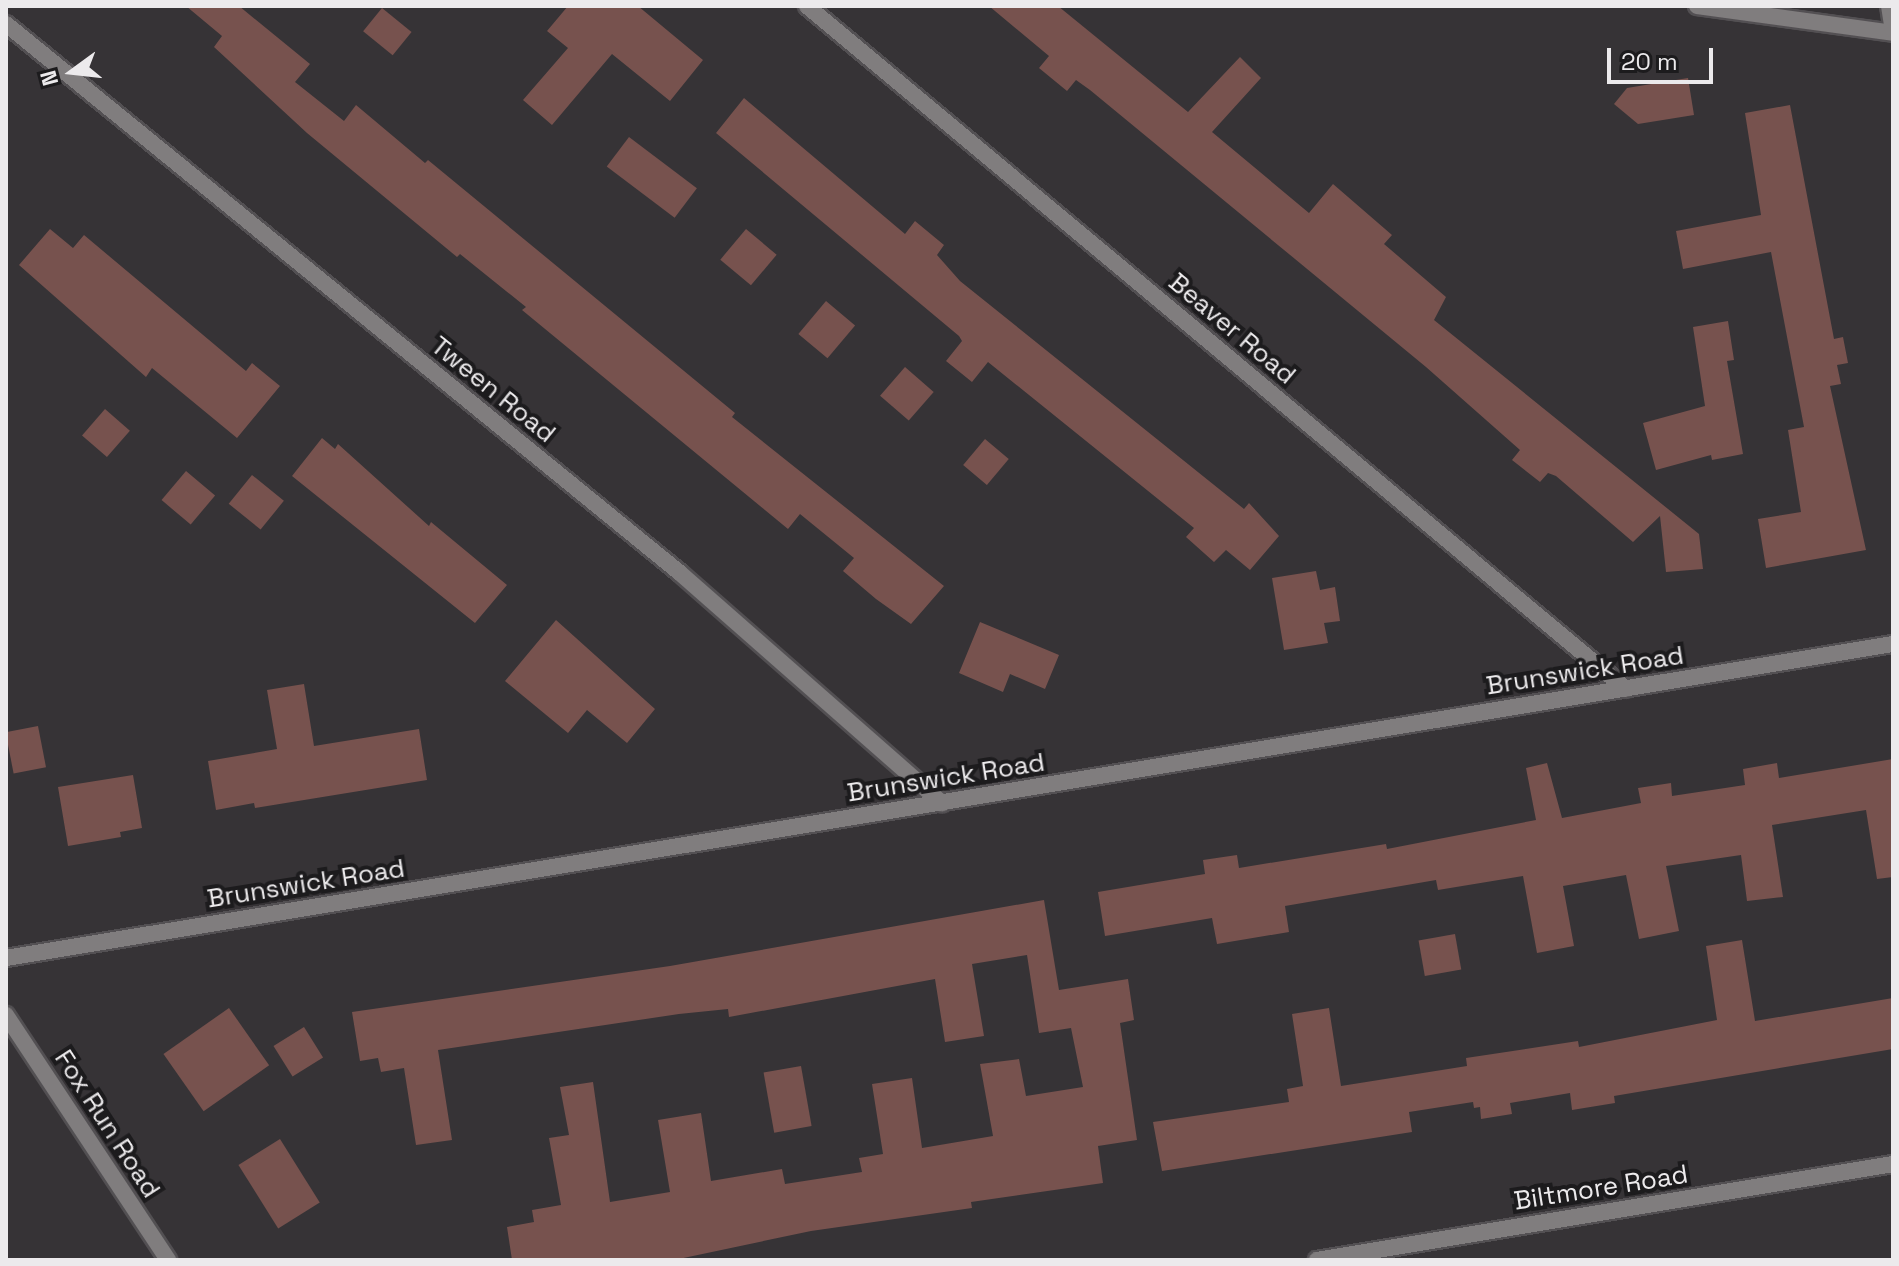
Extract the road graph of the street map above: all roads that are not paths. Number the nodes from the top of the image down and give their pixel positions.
1 (807, 6) edge
2 (1697, 6) edge
3 (1889, 6) edge
4 (6, 24) edge
5 (1893, 32) edge
6 (1893, 644) edge
7 (1626, 689) junction
8 (942, 803) junction
9 (6, 958) edge
10 (6, 1015) edge
11 (1893, 1164) edge
12 (168, 1260) edge
13 (1317, 1260) edge

1 - 7 street, Beaver Road
2 - 5 street
3 - 5 street
4 - 8 street, Tween Road
6 - 7 street, Brunswick Road
7 - 8 street, Brunswick Road
8 - 9 street, Brunswick Road
10 - 12 street, Fox Run Road
11 - 13 street, Biltmore Road

